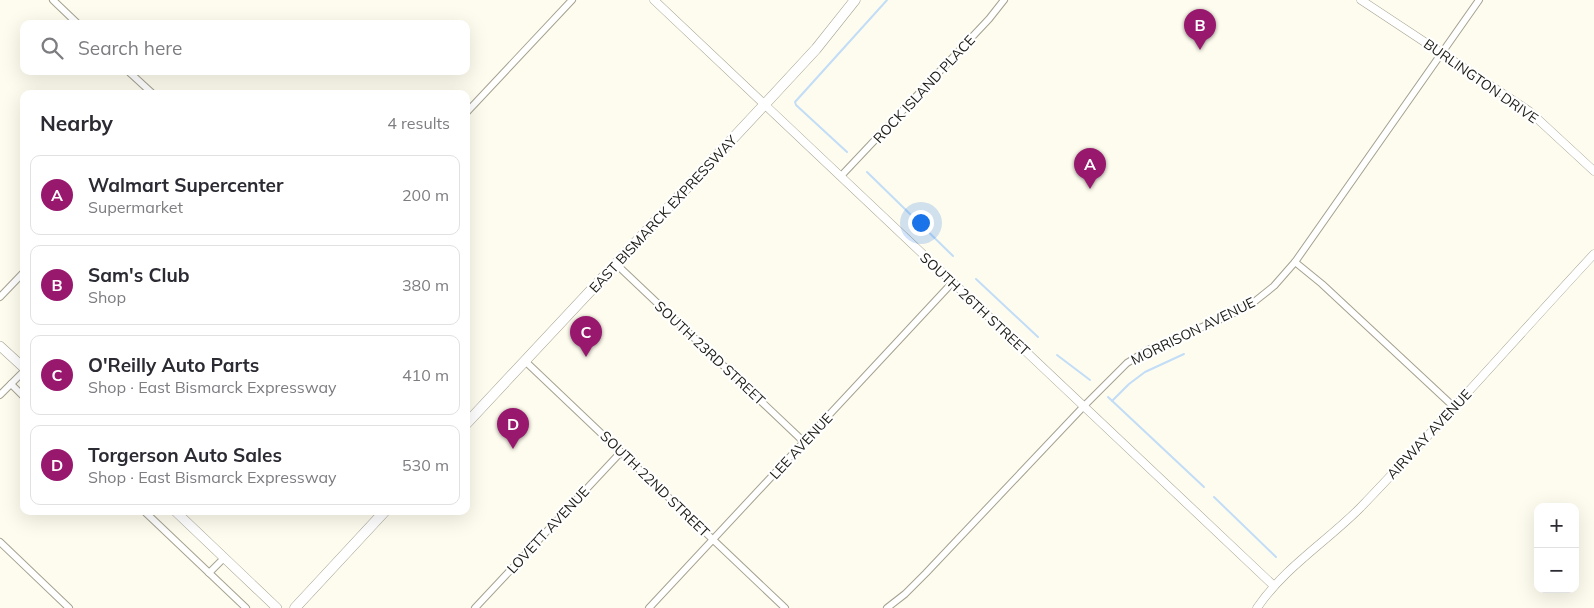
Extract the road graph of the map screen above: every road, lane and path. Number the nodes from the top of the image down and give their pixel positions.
1 (53, 0) edge
2 (572, 0) edge
3 (654, 0) edge
4 (855, 0) edge
5 (1004, 0) edge
6 (1361, 0) edge
7 (1479, 0) edge
8 (74, 20) edge
9 (1442, 53) junction
10 (132, 75) edge
11 (149, 90) edge
12 (765, 104) junction
13 (470, 109) edge
14 (1594, 171) edge
15 (841, 176) junction
16 (1594, 254) edge
17 (1296, 262) junction
18 (616, 264) junction
19 (20, 276) edge
20 (952, 282) junction
21 (0, 297) edge
22 (0, 346) edge
23 (525, 361) junction
24 (20, 365) edge
25 (20, 373) edge
26 (10, 384) junction
27 (20, 393) edge
28 (0, 395) edge
29 (1084, 406) junction
30 (1454, 407) junction
31 (470, 420) edge
32 (804, 442) junction
33 (621, 452) junction
34 (148, 515) edge
35 (179, 515) edge
36 (381, 515) edge
37 (713, 539) junction
38 (0, 542) edge
39 (224, 558) junction
40 (209, 573) junction
41 (1274, 586) junction
42 (69, 608) edge
43 (246, 608) edge
44 (277, 608) edge
45 (295, 608) edge
46 (476, 608) edge
47 (649, 608) edge
48 (785, 608) edge
49 (887, 608) edge
50 (1257, 608) edge

1 - 8 street
2 - 13 street
3 - 12 street, SOUTH 26TH STREET
4 - 12 main road, EAST BISMARCK EXPRESSWAY
5 - 15 street, ROCK ISLAND PLACE
6 - 9 street, BURLINGTON DRIVE
7 - 9 street, MORRISON AVENUE
9 - 14 street, BURLINGTON DRIVE
9 - 17 street, MORRISON AVENUE
10 - 11 street
12 - 15 street, SOUTH 26TH STREET
12 - 18 main road, EAST BISMARCK EXPRESSWAY
15 - 20 street, SOUTH 26TH STREET
16 - 30 street, AIRWAY AVENUE
17 - 29 street, MORRISON AVENUE
17 - 30 street
18 - 23 main road, EAST BISMARCK EXPRESSWAY
18 - 32 street, SOUTH 23RD STREET
19 - 21 street
20 - 29 street, SOUTH 26TH STREET
20 - 32 street, LEE AVENUE
22 - 24 main road
23 - 31 main road, EAST BISMARCK EXPRESSWAY
23 - 33 street, SOUTH 22ND STREET
25 - 26 street
26 - 27 street
26 - 28 street
29 - 41 street, SOUTH 26TH STREET
29 - 49 street, MORRISON AVENUE
30 - 41 street, AIRWAY AVENUE
32 - 37 street, LEE AVENUE
33 - 37 street, SOUTH 22ND STREET
33 - 46 street, LOVETT AVENUE
34 - 40 street
35 - 39 main road
36 - 45 main road
37 - 47 street, LEE AVENUE
37 - 48 street, SOUTH 22ND STREET
38 - 42 street
39 - 40 street
39 - 44 main road
40 - 43 street
41 - 50 street, AIRWAY AVENUE

